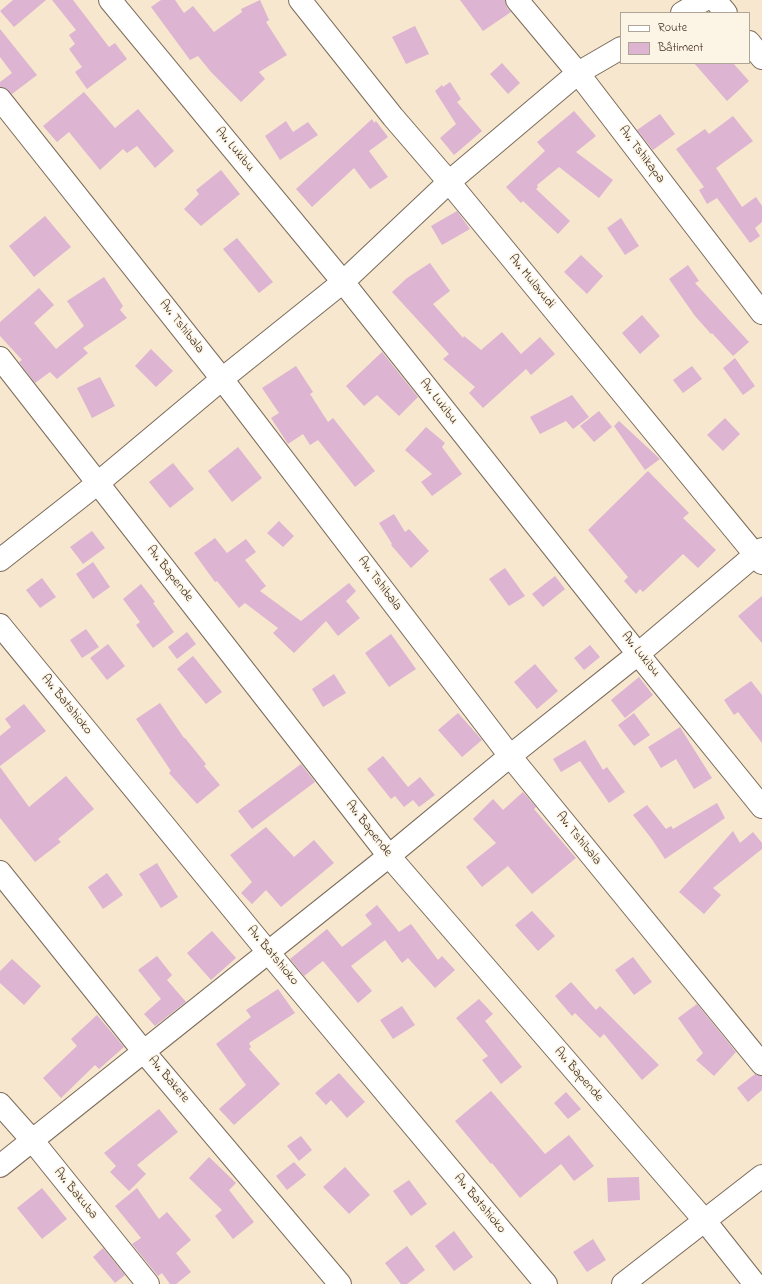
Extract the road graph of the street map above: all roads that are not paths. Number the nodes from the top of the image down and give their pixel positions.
1 (110, 0) edge
2 (300, 0) edge
3 (517, 0) edge
4 (704, 0) edge
5 (715, 0) edge
6 (684, 12) edge
7 (725, 12) edge
8 (750, 43) edge
9 (620, 49) edge
10 (762, 58) edge
11 (578, 73) junction
12 (0, 99) edge
13 (449, 182) junction
14 (343, 282) junction
15 (762, 313) edge
16 (0, 358) edge
17 (222, 379) junction
18 (98, 483) junction
19 (760, 556) edge
20 (0, 560) edge
21 (0, 625) edge
22 (638, 654) junction
23 (510, 756) junction
24 (762, 807) edge
25 (389, 856) junction
26 (0, 872) edge
27 (268, 952) junction
28 (144, 1052) junction
29 (762, 1064) edge
30 (0, 1104) edge
31 (32, 1140) junction
32 (0, 1166) edge
33 (762, 1176) edge
34 (705, 1221) junction
35 (148, 1284) edge
36 (340, 1284) edge
37 (546, 1284) edge
38 (623, 1284) edge
39 (755, 1284) edge

1 - 14 street, Av. Lukibu
2 - 13 street, Av. Mulavudi
3 - 11 street, Av. Tshikapa
4 - 6 street
5 - 7 street
8 - 10 street
9 - 11 street
11 - 13 street
11 - 15 street, Av. Tshikapa
12 - 17 street, Av. Tshibala
13 - 14 street
13 - 19 street, Av. Mulavudi
14 - 17 street
14 - 22 street, Av. Lukibu
16 - 18 street, Av. Bapende
17 - 18 street
17 - 23 street, Av. Tshibala
18 - 20 street
18 - 25 street, Av. Bapende
19 - 22 street
21 - 27 street, Av. Batshioko
22 - 23 street
22 - 24 street, Av. Lukibu
23 - 25 street
23 - 29 street, Av. Tshibala
25 - 27 street
25 - 34 street, Av. Bapende
26 - 28 street, Av. Bakete
27 - 28 street
27 - 37 street, Av. Batshioko
28 - 31 street
28 - 36 street, Av. Bakete
30 - 31 street, Av. Bakuba
31 - 32 street
31 - 35 street, Av. Bakuba
33 - 34 street
34 - 38 street
34 - 39 street, Av. Bapende

